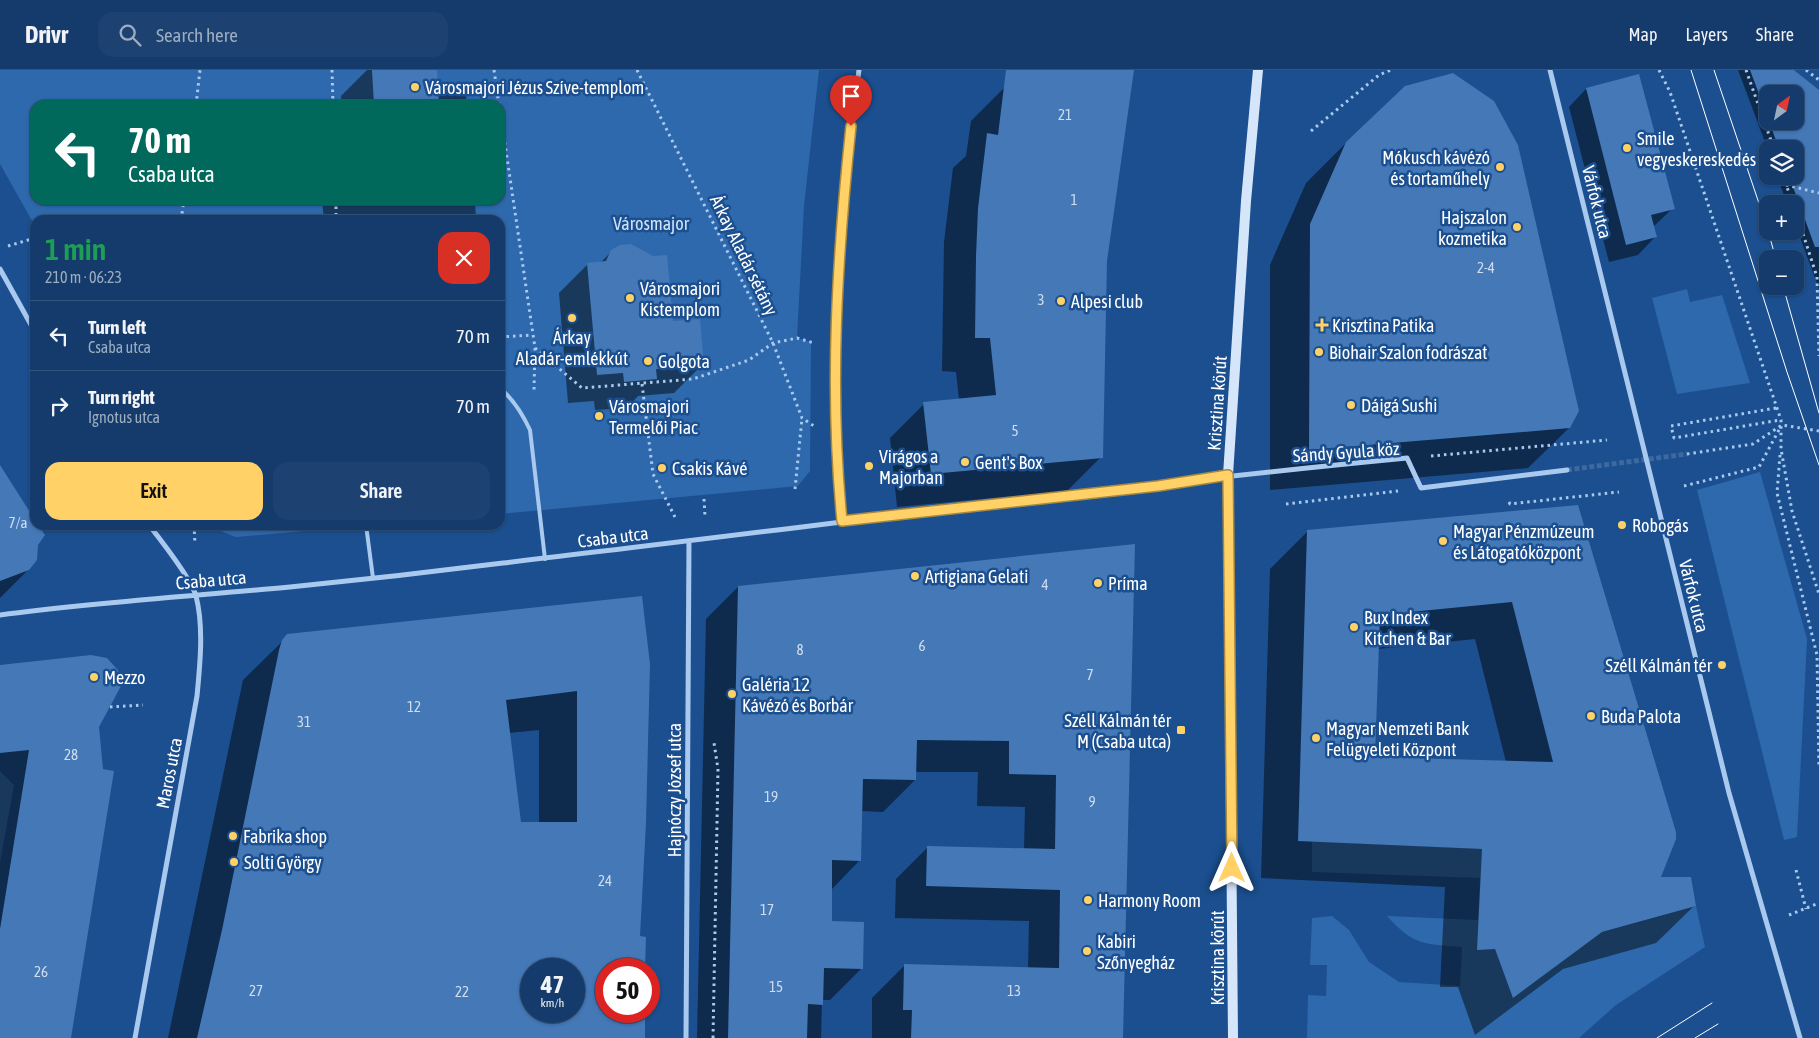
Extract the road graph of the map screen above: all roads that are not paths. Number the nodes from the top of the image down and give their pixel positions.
1 (858, 70) edge
2 (1258, 70) edge
3 (1550, 70) edge
4 (0, 269) edge
5 (30, 323) edge
6 (505, 393) edge
7 (1567, 470) tunnel mouth
8 (1228, 475) junction
9 (842, 521) junction
10 (153, 530) edge
11 (367, 530) edge
12 (689, 541) junction
13 (545, 558) junction
14 (373, 578) junction
15 (196, 595) junction
16 (0, 615) edge
17 (135, 1038) edge
18 (686, 1038) edge
19 (1233, 1038) edge
20 (1800, 1038) edge

1 - 9 street
2 - 8 main road, Krisztina körút
3 - 20 street, Várfok utca
4 - 5 street
6 - 13 lane
7 - 8 street, Sándy Gyula köz
8 - 9 street, Csaba utca
8 - 19 main road, Krisztina körút
9 - 12 street, Csaba utca
10 - 15 street, Maros utca
11 - 14 lane
12 - 13 street, Csaba utca
12 - 18 street, Hajnóczy József utca
13 - 14 street, Csaba utca
14 - 15 street, Csaba utca
15 - 16 street, Csaba utca
15 - 17 street, Maros utca

